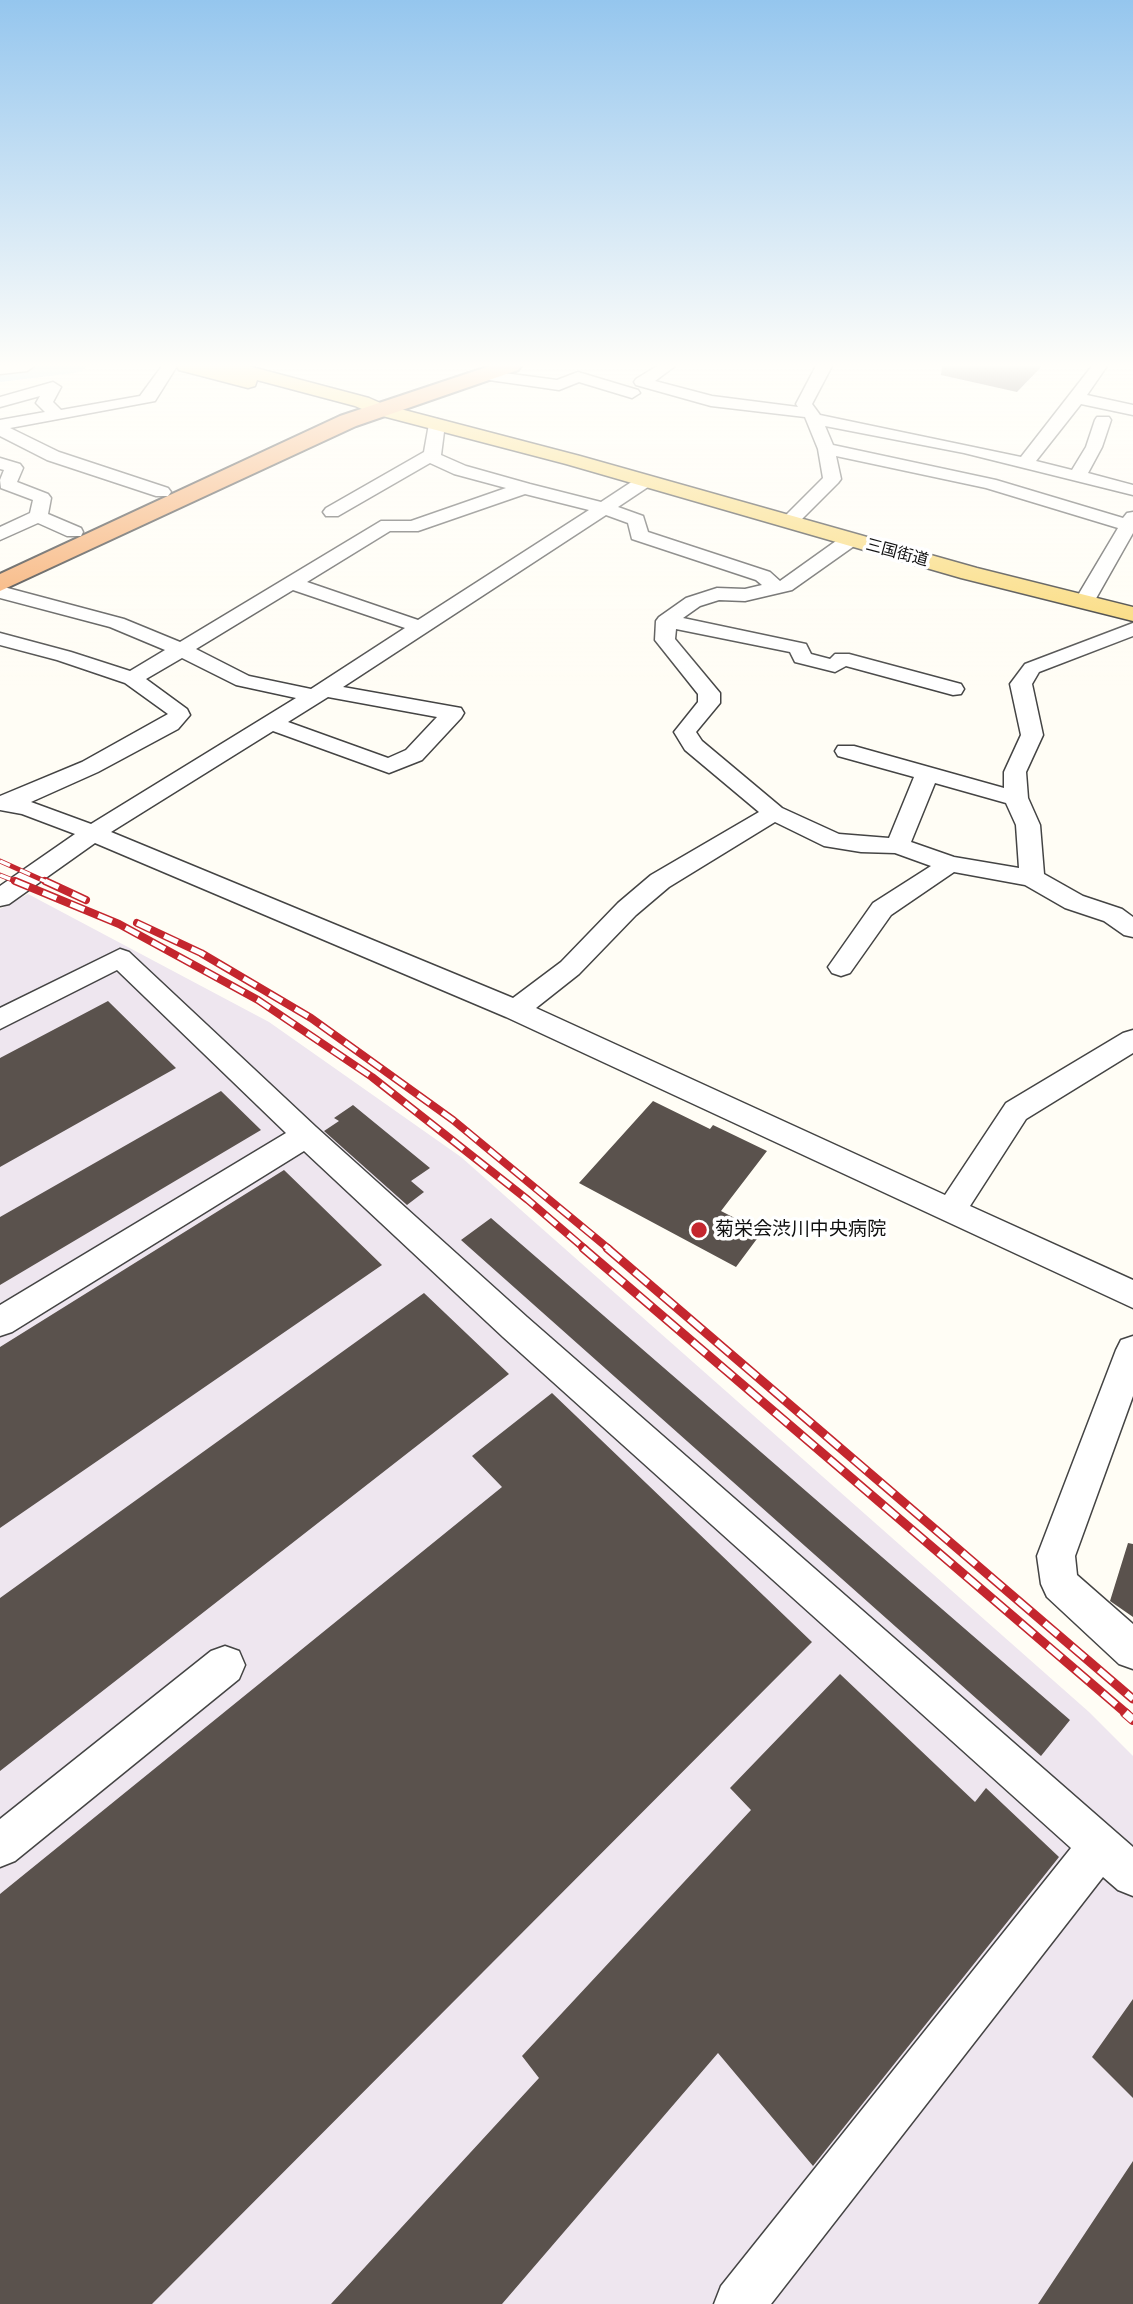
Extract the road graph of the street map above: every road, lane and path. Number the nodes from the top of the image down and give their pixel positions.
1 (12, 474) edge
2 (106, 474) edge
3 (205, 474) edge
4 (231, 474) edge
5 (397, 474) edge
6 (473, 474) edge
7 (618, 474) edge
8 (831, 474) edge
9 (941, 474) edge
10 (1071, 474) edge
11 (1078, 475) joint
12 (645, 481) junction
13 (524, 488) junction
14 (1133, 490) edge
15 (162, 492) junction
16 (604, 508) junction
17 (332, 512) dead end
18 (38, 516) junction
19 (790, 521) junction
20 (1131, 521) edge
21 (74, 533) junction
22 (0, 534) edge
23 (849, 540) junction
24 (0, 567) edge
25 (292, 583) junction
26 (776, 587) junction
27 (2, 592) edge
28 (1084, 602) junction
29 (1133, 614) edge
30 (666, 621) junction
31 (419, 627) junction
32 (1133, 629) edge
33 (0, 639) edge
34 (180, 649) junction
35 (132, 678) junction
36 (953, 689) dead end
37 (319, 693) junction
38 (271, 723) junction
39 (846, 751) dead end
40 (927, 773) junction
41 (1016, 798) junction
42 (3, 804) edge
43 (774, 813) junction
44 (93, 834) junction
45 (898, 846) junction
46 (950, 864) junction
47 (1032, 878) junction
48 (0, 898) edge
49 (1133, 929) edge
50 (841, 967) dead end
51 (516, 1010) junction
52 (0, 1020) edge
53 (1133, 1040) edge
54 (306, 1135) junction
55 (951, 1210) junction
56 (1133, 1295) edge
57 (0, 1322) edge
58 (1133, 1350) edge
59 (1133, 1650) edge
60 (225, 1665) dead end
61 (0, 1846) edge
62 (1117, 1860) edge
63 (739, 2304) edge

1 - 18 street
2 - 15 street
3 - 15 highway
4 - 27 highway
5 - 17 street
6 - 13 street
7 - 12 main road, 三国街道
8 - 19 street
9 - 20 street
10 - 11 street
11 - 14 street
12 - 16 street
12 - 19 main road, 三国街道
13 - 16 street
13 - 25 street
15 - 21 highway
16 - 26 street
16 - 31 street
18 - 21 street
18 - 22 street
19 - 23 main road, 三国街道
20 - 28 street
21 - 24 highway
23 - 26 street
23 - 28 main road, 三国街道
25 - 31 street
25 - 34 street
26 - 30 street
27 - 34 street
28 - 29 main road, 三国街道
30 - 36 street
30 - 43 street
31 - 37 street
32 - 41 street
33 - 35 street
34 - 35 street
34 - 37 street
35 - 42 street
37 - 38 street
37 - 38 street
38 - 44 street
39 - 40 street
40 - 41 street
40 - 45 street
41 - 47 street
42 - 44 street
43 - 45 street
43 - 51 street
44 - 48 street
44 - 51 street
45 - 46 street
46 - 47 street
46 - 50 street
47 - 49 street
51 - 55 street
52 - 54 street
53 - 55 street
54 - 57 street
54 - 62 street
55 - 56 street
58 - 59 street
60 - 61 street
62 - 63 street

